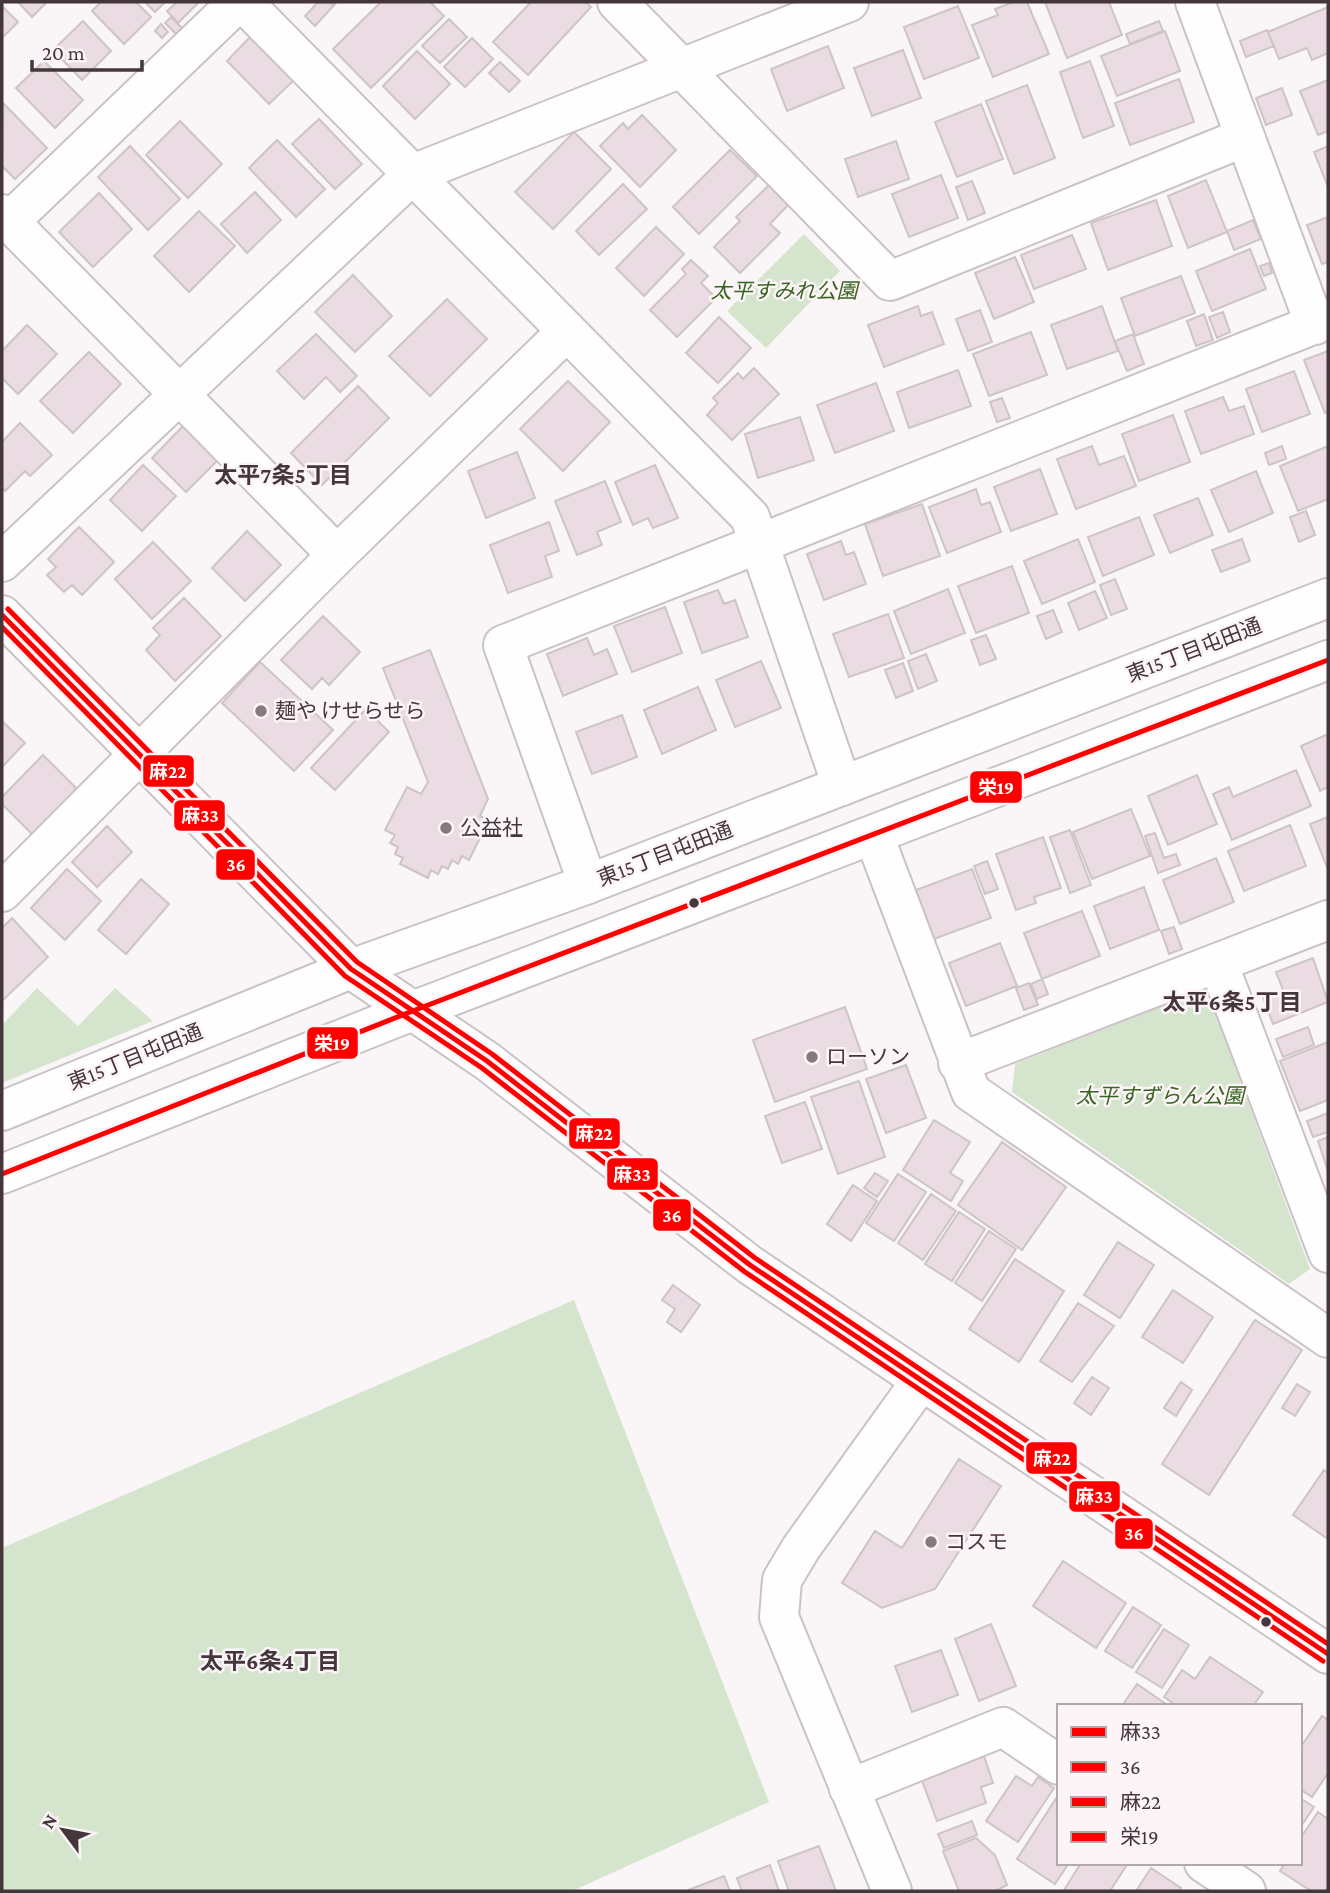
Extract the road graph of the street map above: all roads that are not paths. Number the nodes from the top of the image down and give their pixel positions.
1 (241, 2) edge
2 (617, 2) edge
3 (849, 2) edge
4 (1195, 2) edge
5 (681, 68) junction
6 (1245, 138) junction
7 (412, 174) junction
8 (5, 218) edge
9 (1322, 322) edge
10 (567, 331) junction
11 (179, 395) junction
12 (761, 542) junction
13 (337, 555) junction
14 (2, 562) edge
15 (1328, 598) edge
16 (2, 615) edge
17 (1328, 660) edge
18 (139, 754) junction
19 (842, 786) junction
20 (874, 836) junction
21 (588, 884) junction
22 (2, 892) edge
23 (1328, 920) edge
24 (1218, 963) junction
25 (351, 969) junction
26 (410, 1012) junction
27 (958, 1063) junction
28 (2, 1111) edge
29 (2, 1174) edge
30 (1328, 1252) edge
31 (1328, 1338) edge
32 (920, 1381) junction
33 (1328, 1654) edge
34 (1057, 1764) edge
35 (849, 1789) junction
36 (1207, 1865) edge
37 (892, 1891) edge
38 (1246, 1891) edge

1 - 7 street
1 - 8 street
2 - 5 street
3 - 5 street
4 - 6 street
5 - 6 street
5 - 7 street
6 - 9 street
7 - 10 street
7 - 11 street
8 - 11 street
9 - 12 street
10 - 12 street
10 - 13 street
11 - 13 street
11 - 14 street
12 - 19 street
12 - 21 street
13 - 18 street
15 - 19 street, 東15丁目屯田通
16 - 18 street
17 - 20 street
18 - 22 street
18 - 25 street
19 - 21 street, 東15丁目屯田通
20 - 26 street
20 - 27 street
21 - 25 street, 東15丁目屯田通
23 - 24 street
24 - 27 street
24 - 30 street
25 - 26 street
25 - 28 street, 東15丁目屯田通
26 - 29 street
26 - 32 street
27 - 31 street
32 - 33 street
32 - 35 street
34 - 35 street
35 - 37 street
36 - 38 street

